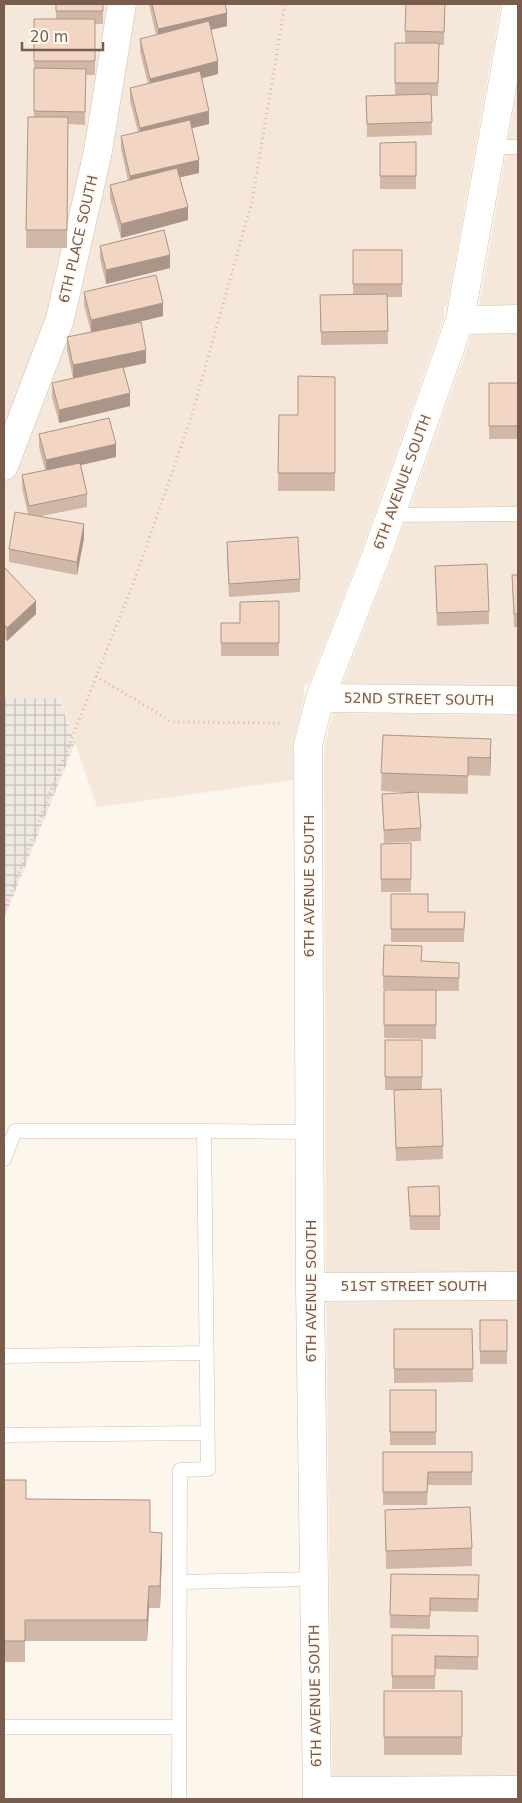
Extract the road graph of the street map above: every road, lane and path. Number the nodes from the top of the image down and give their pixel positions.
1 (122, 4) edge
2 (285, 4) edge
3 (517, 4) edge
4 (491, 147) junction
5 (518, 147) edge
6 (518, 319) edge
7 (460, 320) junction
8 (4, 466) edge
9 (518, 514) edge
10 (390, 515) junction
11 (96, 676) junction
12 (320, 698) junction
13 (518, 700) edge
14 (282, 723) dead end
15 (4, 910) edge
16 (204, 1131) junction
17 (310, 1132) junction
18 (4, 1159) edge
19 (518, 1286) edge
20 (310, 1287) junction
21 (206, 1353) junction
22 (4, 1356) edge
23 (207, 1433) junction
24 (4, 1435) edge
25 (314, 1579) junction
26 (180, 1582) junction
27 (4, 1727) edge
28 (179, 1727) junction
29 (518, 1790) edge
30 (317, 1795) edge
31 (179, 1799) edge

1 - 8 street, 6TH PLACE SOUTH
2 - 11 path
3 - 4 street, 6TH AVENUE SOUTH
4 - 5 lane
4 - 7 street, 6TH AVENUE SOUTH
6 - 7 street
7 - 10 street, 6TH AVENUE SOUTH
9 - 10 lane
10 - 12 street, 6TH AVENUE SOUTH
11 - 14 path
11 - 15 path
12 - 13 street, 52ND STREET SOUTH
12 - 17 street, 6TH AVENUE SOUTH
16 - 17 lane
16 - 18 lane
16 - 21 lane
17 - 20 street, 6TH AVENUE SOUTH
19 - 20 street, 51ST STREET SOUTH
20 - 25 street, 6TH AVENUE SOUTH
21 - 22 lane
21 - 23 lane
23 - 24 lane
23 - 26 lane
25 - 26 lane
25 - 30 street, 6TH AVENUE SOUTH
26 - 28 lane
27 - 28 lane
28 - 31 lane
29 - 30 street

